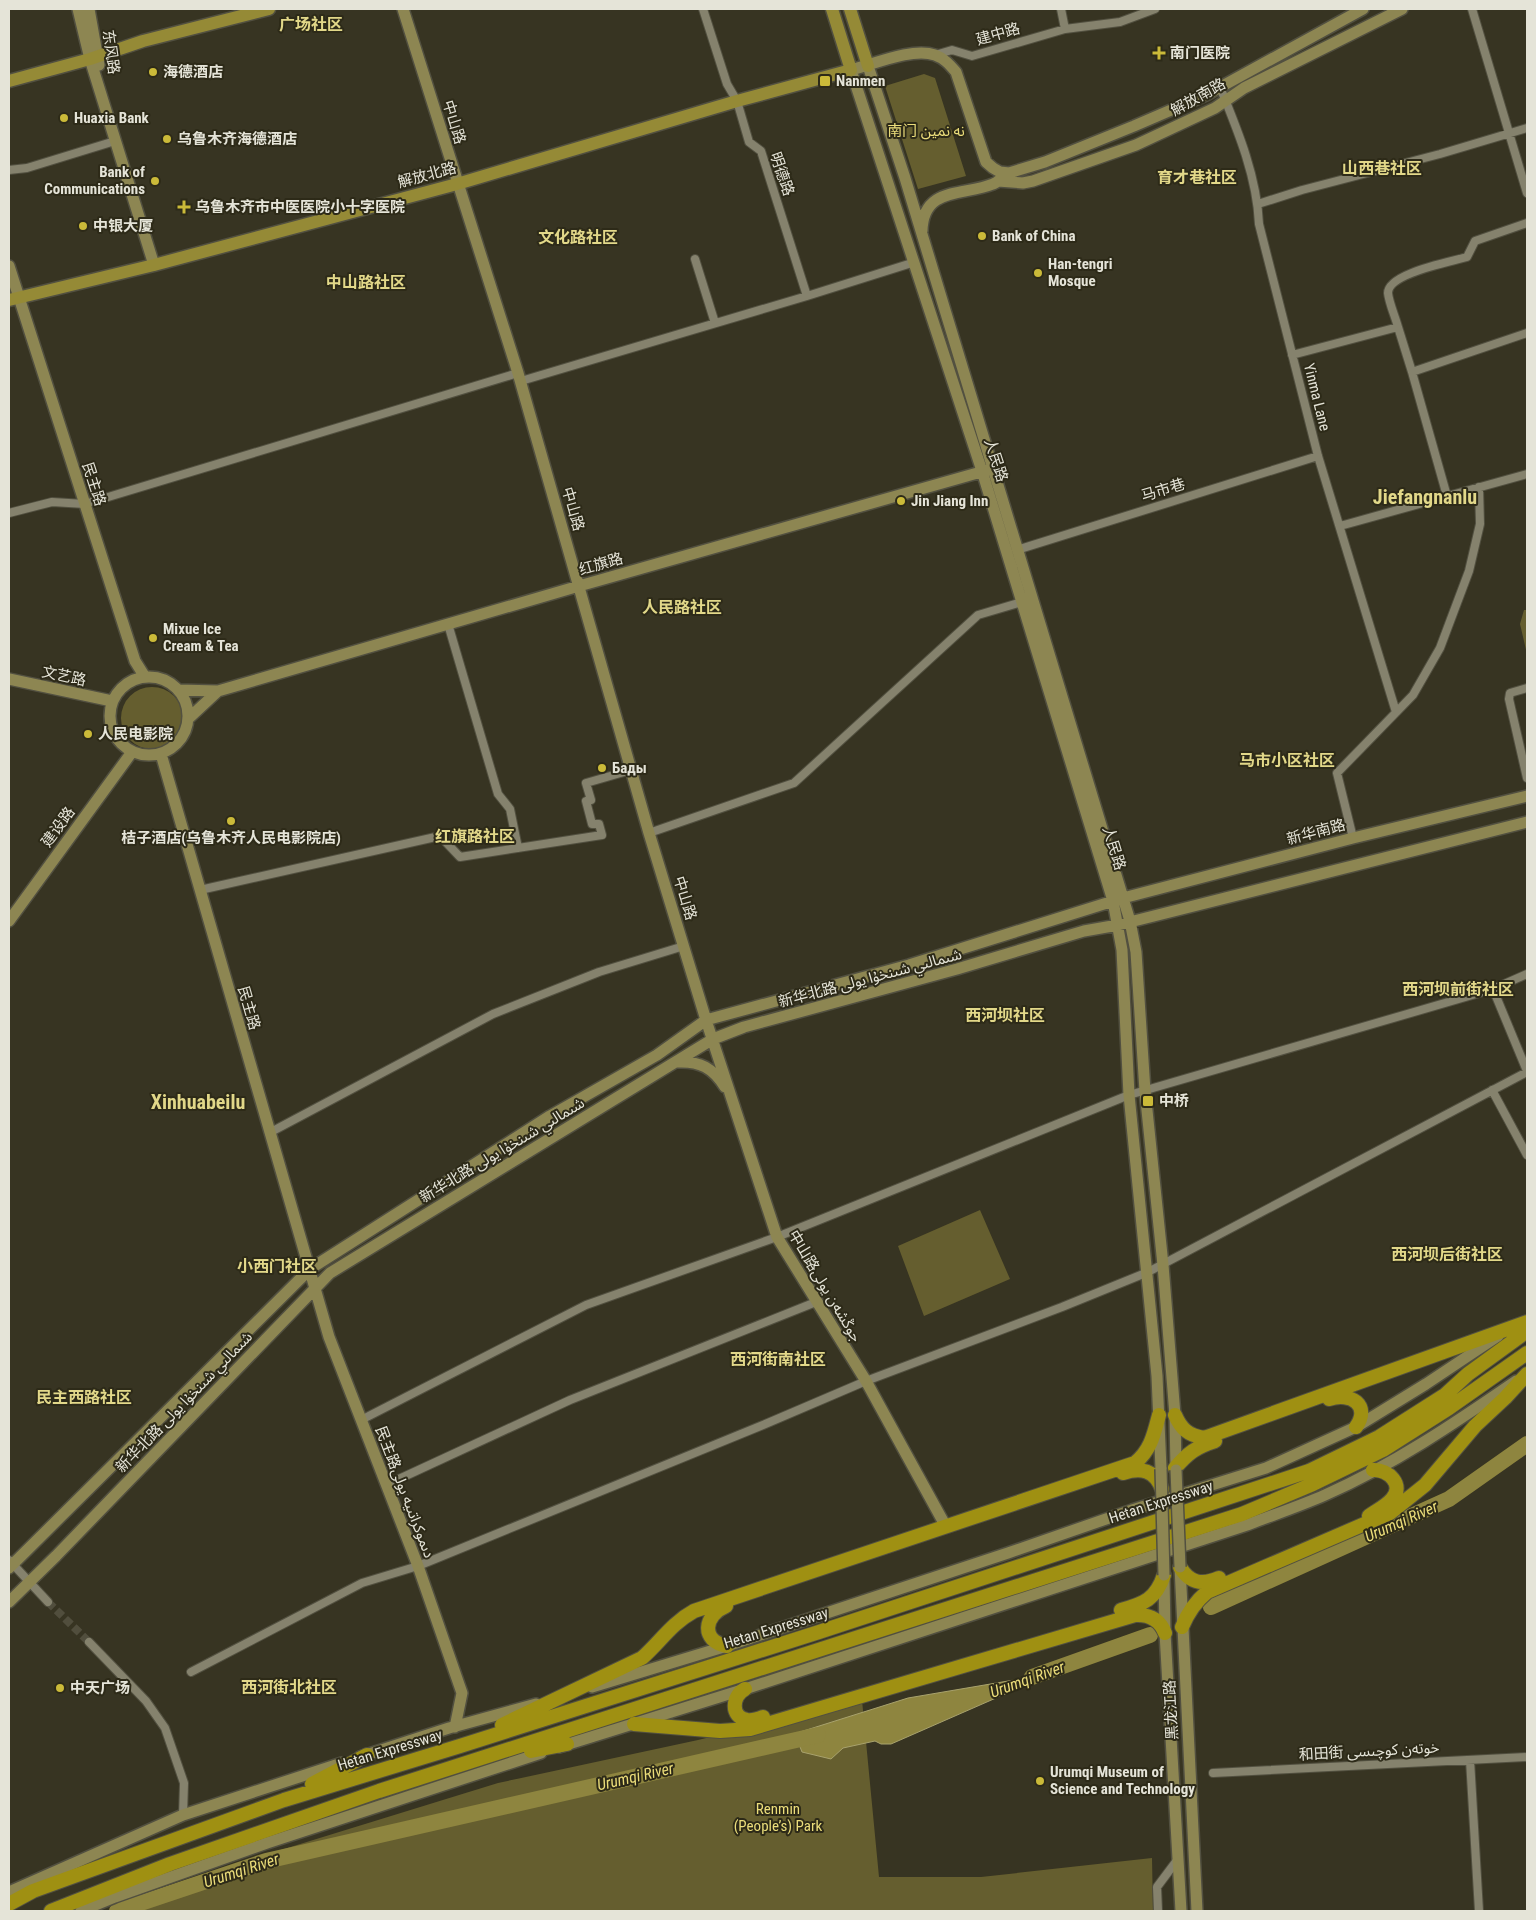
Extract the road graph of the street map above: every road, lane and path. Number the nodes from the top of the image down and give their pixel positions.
1 (78, 9) edge
2 (89, 9) edge
3 (269, 9) edge
4 (403, 9) edge
5 (703, 9) edge
6 (832, 9) edge
7 (850, 9) edge
8 (1060, 9) edge
9 (1155, 9) edge
10 (1363, 9) edge
11 (1402, 9) edge
12 (1472, 9) edge
13 (1065, 29) junction
14 (935, 54) junction
15 (94, 57) junction
16 (868, 66) junction
17 (851, 70) junction
18 (9, 81) edge
19 (1220, 87) junction
20 (737, 101) junction
21 (1226, 101) junction
22 (1527, 128) edge
23 (1509, 132) junction
24 (115, 141) junction
25 (982, 155) junction
26 (9, 170) edge
27 (1017, 170) junction
28 (998, 181) junction
29 (457, 184) junction
30 (1527, 193) edge
31 (1258, 204) junction
32 (1527, 223) edge
33 (924, 245) junction
34 (695, 260) dead end
35 (915, 262) junction
36 (154, 265) junction
37 (9, 266) edge
38 (807, 296) junction
39 (13, 299) edge
40 (715, 323) junction
41 (1398, 326) junction
42 (1527, 333) edge
43 (1292, 355) junction
44 (1412, 372) junction
45 (520, 377) junction
46 (1318, 456) junction
47 (988, 470) junction
48 (1527, 474) edge
49 (1480, 487) junction
50 (1447, 496) junction
51 (85, 504) junction
52 (9, 513) edge
53 (1340, 526) junction
54 (1017, 550) junction
55 (579, 586) junction
56 (1022, 602) junction
57 (448, 624) junction
58 (145, 677) junction
59 (9, 679) edge
60 (1527, 688) edge
61 (178, 690) junction
62 (218, 691) junction
63 (112, 701) junction
64 (1396, 712) junction
65 (188, 719) junction
66 (132, 752) junction
67 (161, 754) junction
68 (631, 770) junction
69 (1527, 778) edge
70 (1527, 796) edge
71 (1527, 822) edge
72 (649, 833) junction
73 (1353, 838) junction
74 (518, 848) junction
75 (200, 890) junction
76 (1118, 900) junction
77 (9, 921) edge
78 (1130, 921) junction
79 (1118, 925) junction
80 (684, 946) junction
81 (1527, 974) edge
82 (695, 982) junction
83 (1493, 989) junction
84 (706, 1020) junction
85 (691, 1029) junction
86 (713, 1039) junction
87 (677, 1062) junction
88 (1527, 1072) edge
89 (1492, 1090) junction
90 (1145, 1091) junction
91 (1129, 1095) junction
92 (732, 1099) junction
93 (269, 1133) junction
94 (1527, 1155) edge
95 (777, 1237) junction
96 (1162, 1265) junction
97 (310, 1269) junction
98 (1148, 1272) junction
99 (315, 1287) junction
100 (816, 1302) junction
101 (1527, 1314) edge
102 (1527, 1322) edge
103 (1510, 1328) junction
104 (1527, 1331) edge
105 (1527, 1353) edge
106 (1527, 1367) edge
107 (1527, 1373) edge
108 (866, 1380) junction
109 (1460, 1401) junction
110 (1159, 1415) junction
111 (1175, 1415) junction
112 (361, 1420) junction
113 (1356, 1427) junction
114 (1176, 1469) junction
115 (1373, 1470) junction
116 (386, 1485) junction
117 (1162, 1488) junction
118 (944, 1523) dead end
119 (10, 1564) edge
120 (418, 1566) junction
121 (1180, 1567) junction
122 (1164, 1575) junction
123 (30, 1581) junction
124 (9, 1602) edge
125 (48, 1602) tunnel mouth
126 (1182, 1626) junction
127 (1165, 1633) junction
128 (89, 1642) tunnel mouth
129 (727, 1646) junction
130 (190, 1672) dead end
131 (745, 1689) junction
132 (558, 1697) junction
133 (634, 1724) junction
134 (456, 1727) junction
135 (567, 1744) junction
136 (460, 1746) junction
137 (367, 1755) junction
138 (1527, 1757) edge
139 (479, 1760) junction
140 (1470, 1760) junction
141 (1213, 1773) dead end
142 (284, 1800) junction
143 (183, 1815) junction
144 (1179, 1857) junction
145 (99, 1867) junction
146 (27, 1884) junction
147 (9, 1892) edge
148 (1196, 1894) junction
149 (9, 1904) edge
150 (51, 1911) edge
151 (81, 1911) edge
152 (1158, 1911) edge
153 (1182, 1911) edge
154 (1197, 1911) edge
155 (1205, 1911) edge
156 (1479, 1911) edge

1 - 15 main road, 东风路
2 - 15 main road, 东风路
3 - 15 main road
4 - 29 main road, 中山路
5 - 20 street, 明德路
6 - 17 main road, 人民路
7 - 16 main road, 人民路
8 - 13 street
9 - 13 street, 建中路
10 - 19 main road, 解放南路
11 - 21 main road, 解放南路
12 - 23 street
13 - 14 street, 建中路
14 - 16 main road
14 - 25 main road, 解放南路
15 - 18 main road
15 - 24 main road, 东风路
16 - 17 main road
16 - 33 main road, 人民路
17 - 20 main road, 解放北路
17 - 35 main road, 人民路
19 - 21 street, Yinma Lane
19 - 27 main road, 解放南路
20 - 29 main road, 解放北路
20 - 38 street, 明德路
21 - 28 main road, 解放南路
21 - 31 street, Yinma Lane
22 - 23 street
23 - 30 street
23 - 31 street
24 - 26 street
24 - 36 main road, 东风路
25 - 27 main road, 解放南路
25 - 28 main road
27 - 28 main road, 解放南路
28 - 33 main road, 解放南路
29 - 36 main road, 解放北路
29 - 45 main road, 中山路
31 - 43 street, Yinma Lane
32 - 41 street
33 - 47 main road, 人民路
34 - 40 street
35 - 38 street
35 - 47 main road, 人民路
36 - 39 main road, 解放北路
37 - 39 main road, 民主路
38 - 40 street
39 - 51 main road, 民主路
40 - 45 street
41 - 43 street
41 - 44 street
42 - 44 street
43 - 46 street, Yinma Lane
44 - 50 street
45 - 51 street
45 - 55 main road, 中山路
46 - 53 street, Yinma Lane
46 - 54 street, 马市巷
47 - 54 main road, 人民路
47 - 55 main road, 红旗路
47 - 56 main road, 人民路
48 - 49 street
49 - 50 street
49 - 64 street
50 - 53 street
51 - 52 street
51 - 58 main road, 民主路
53 - 64 street, Yinma Lane
54 - 76 main road, 人民路
55 - 57 main road, 红旗路
55 - 68 main road, 中山路
56 - 72 street
56 - 76 main road, 人民路
57 - 62 main road, 红旗路
57 - 74 street
58 - 61 main road
58 - 63 main road
59 - 63 main road, 文艺路
60 - 69 street
61 - 62 main road
61 - 65 main road
62 - 65 main road
63 - 66 main road
64 - 73 street
65 - 67 main road
66 - 67 main road
66 - 77 main road, 建设路
67 - 75 main road, 民主路
68 - 72 main road, 中山路
68 - 74 street
70 - 73 main road, 新华南路
71 - 78 main road
72 - 80 main road, 中山路
73 - 76 main road, 新华南路
74 - 75 street
75 - 93 main road, 民主路
76 - 78 main road, 人民路
76 - 79 main road, 人民路
76 - 84 main road, 新华北路 شىمالىي شىنخۇا يولى
78 - 79 main road, 新华北路 شىمالىي شىنخۇا يولى
78 - 90 main road, 人民路
79 - 86 main road, 新华北路 شىمالىي شىنخۇا يولى
79 - 91 main road, 人民路
80 - 82 main road, 中山路
80 - 93 street
81 - 83 street
82 - 84 main road, 中山路
82 - 85 main road
83 - 88 street
83 - 90 street
84 - 85 main road, 新华北路 شىمالىي شىنخۇا يولى
84 - 86 main road, 中山路جوڭشەن يولى
85 - 97 main road, 新华北路 شىمالىي شىنخۇا يولى
86 - 87 main road, 新华北路 شىمالىي شىنخۇا يولى
86 - 92 main road, 中山路جوڭشەن يولى
87 - 92 main road
87 - 99 main road, 新华北路 شىمالىي شىنخۇا يولى
88 - 89 street
89 - 94 street
89 - 96 street
90 - 91 street
90 - 96 main road, 人民路
91 - 95 street
91 - 98 main road, 人民路
92 - 95 main road, 中山路جوڭشەن يولى
93 - 97 main road, 民主路
95 - 100 main road, 中山路جوڭشەن يولى
95 - 112 street
96 - 98 street
96 - 111 main road, 黑龙江路
97 - 99 main road, 民主路دىموكراتىيە يولى
97 - 119 main road, 新华北路 شىمالىي شىنخۇا يولى
98 - 108 street
98 - 110 main road, 黑龙江路
99 - 112 main road, 民主路دىموكراتىيە يولى
99 - 123 main road, 新华北路 شىمالىي شىنخۇا يولى
100 - 108 main road, 中山路جوڭشەن يولى
100 - 116 street
101 - 103 main road
102 - 103 highway
103 - 111 highway
103 - 113 main road
104 - 136 highway, Hetan Expressway
105 - 109 highway
106 - 109 highway
107 - 115 main road
107 - 126 highway
108 - 118 main road, 中山路جوڭشەن يولى
108 - 120 street
109 - 139 highway
110 - 117 main road, 黑龙江路, bridge
110 - 132 highway
111 - 114 main road, 黑龙江路
112 - 116 main road, 民主路دىموكراتىيە يولى
113 - 114 highway
113 - 129 main road
114 - 121 main road, 黑龙江路, bridge
115 - 121 highway
115 - 131 main road
116 - 120 main road, 民主路دىموكراتىيە يولى
117 - 122 main road, 黑龙江路, bridge
117 - 129 highway
119 - 123 street
120 - 130 street
120 - 134 main road, 民主路دىموكراتىيە يولى
121 - 126 main road, 黑龙江路
122 - 127 main road, 黑龙江路
122 - 131 highway
123 - 124 main road, 新华北路 شىمالىي شىنخۇا يولى
123 - 125 street
126 - 148 main road, 黑龙江路
127 - 133 highway
127 - 144 main road, 黑龙江路
128 - 143 street
129 - 132 main road
131 - 133 main road
132 - 134 main road
132 - 136 highway
133 - 135 main road
134 - 137 main road
135 - 139 highway
135 - 151 main road
136 - 142 highway, Hetan Expressway
137 - 142 highway
137 - 143 main road
138 - 140 street, 和田街 خوتەن كوچىسى
139 - 150 highway
140 - 141 street, 和田街 خوتەن كوچىسى
140 - 156 street
142 - 145 highway, Hetan Expressway
143 - 146 main road
144 - 152 street
144 - 153 main road, 黑龙江路
145 - 146 highway
145 - 149 highway, Hetan Expressway
146 - 147 main road
148 - 154 main road, 黑龙江路
148 - 155 main road

